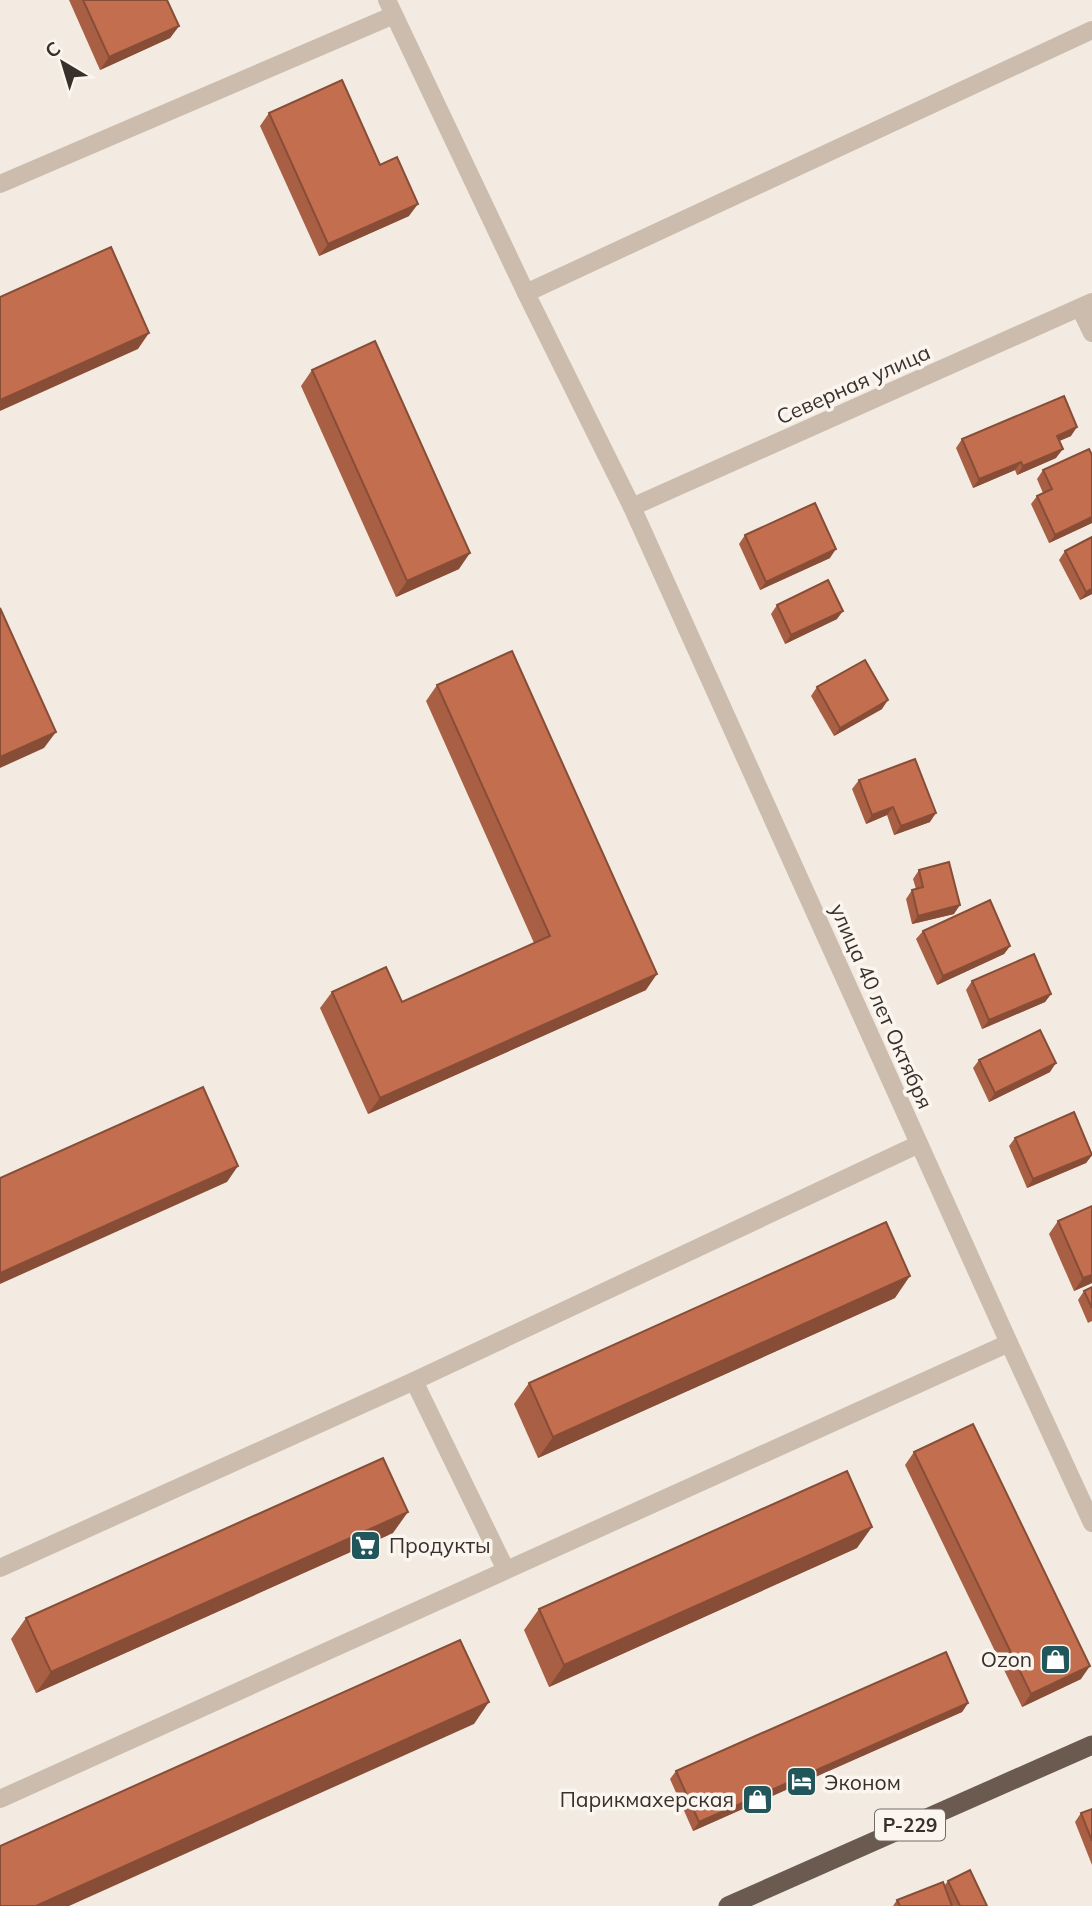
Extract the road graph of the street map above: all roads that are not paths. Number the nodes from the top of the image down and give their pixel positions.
1 (390, 8) edge
2 (1092, 30) edge
3 (0, 184) edge
4 (526, 293) junction
5 (1086, 305) edge
6 (1092, 333) edge
7 (632, 507) junction
8 (919, 1144) junction
9 (1009, 1343) junction
10 (414, 1381) junction
11 (1092, 1523) edge
12 (0, 1567) edge
13 (506, 1570) junction
14 (1092, 1745) edge
15 (0, 1799) edge
16 (728, 1906) edge

1 - 3 street
1 - 4 street, улица 40 лет Октября
2 - 4 street
4 - 7 street, улица 40 лет Октября
5 - 6 street
5 - 7 street, Северная улица
7 - 8 street, улица 40 лет Октября
8 - 9 street, улица 40 лет Октября
8 - 10 street
9 - 11 street, улица 40 лет Октября
9 - 13 street
10 - 12 street
10 - 13 street
13 - 15 street
14 - 16 highway, Р-229

